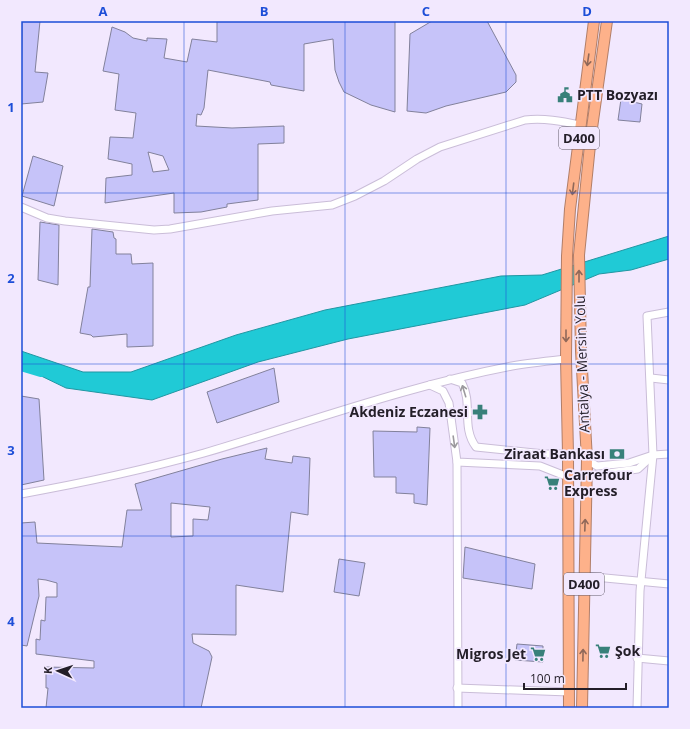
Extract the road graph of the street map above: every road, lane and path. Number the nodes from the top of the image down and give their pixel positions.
1 (594, 21) edge
2 (607, 21) edge
3 (580, 126) junction
4 (21, 207) edge
5 (669, 312) edge
6 (566, 359) junction
7 (651, 378) junction
8 (450, 379) junction
9 (669, 380) edge
10 (430, 385) junction
11 (568, 454) junction
12 (669, 454) edge
13 (653, 455) junction
14 (587, 460) junction
15 (457, 462) junction
16 (586, 476) junction
17 (568, 477) junction
18 (21, 494) edge
19 (584, 576) junction
20 (642, 581) junction
21 (669, 584) edge
22 (637, 658) junction
23 (669, 661) edge
24 (457, 688) junction
25 (569, 692) junction
26 (458, 708) edge
27 (569, 708) edge
28 (582, 708) edge
29 (637, 708) edge

1 -> 3 highway, Antalya - Mersin Yolu / D400
14 -> 2 highway, Antalya - Mersin Yolu / D400
3 - 4 street
3 -> 6 highway, Antalya - Mersin Yolu / D400
5 - 7 street
6 - 8 street
6 - 11 highway, Antalya - Mersin Yolu / D400
7 - 9 street
7 - 13 street
8 - 10 street
11 -> 8 street
10 -> 15 street
10 - 18 street
11 - 14 highway
11 - 17 highway, Antalya - Mersin Yolu / D400
12 - 13 street
13 - 14 street
13 - 16 street
13 - 20 street
14 - 16 highway, Antalya - Mersin Yolu / D400
15 - 17 street
15 - 24 street
16 - 17 highway
19 -> 16 highway, Antalya - Mersin Yolu / D400
17 - 25 highway, Antalya - Mersin Yolu / D400
19 - 20 street
28 -> 19 highway, Antalya - Mersin Yolu / D400
20 - 21 street
20 - 22 street
22 - 23 street
22 - 29 street
24 - 25 street
24 - 26 street
25 - 27 highway, Antalya - Mersin Yolu / D400

